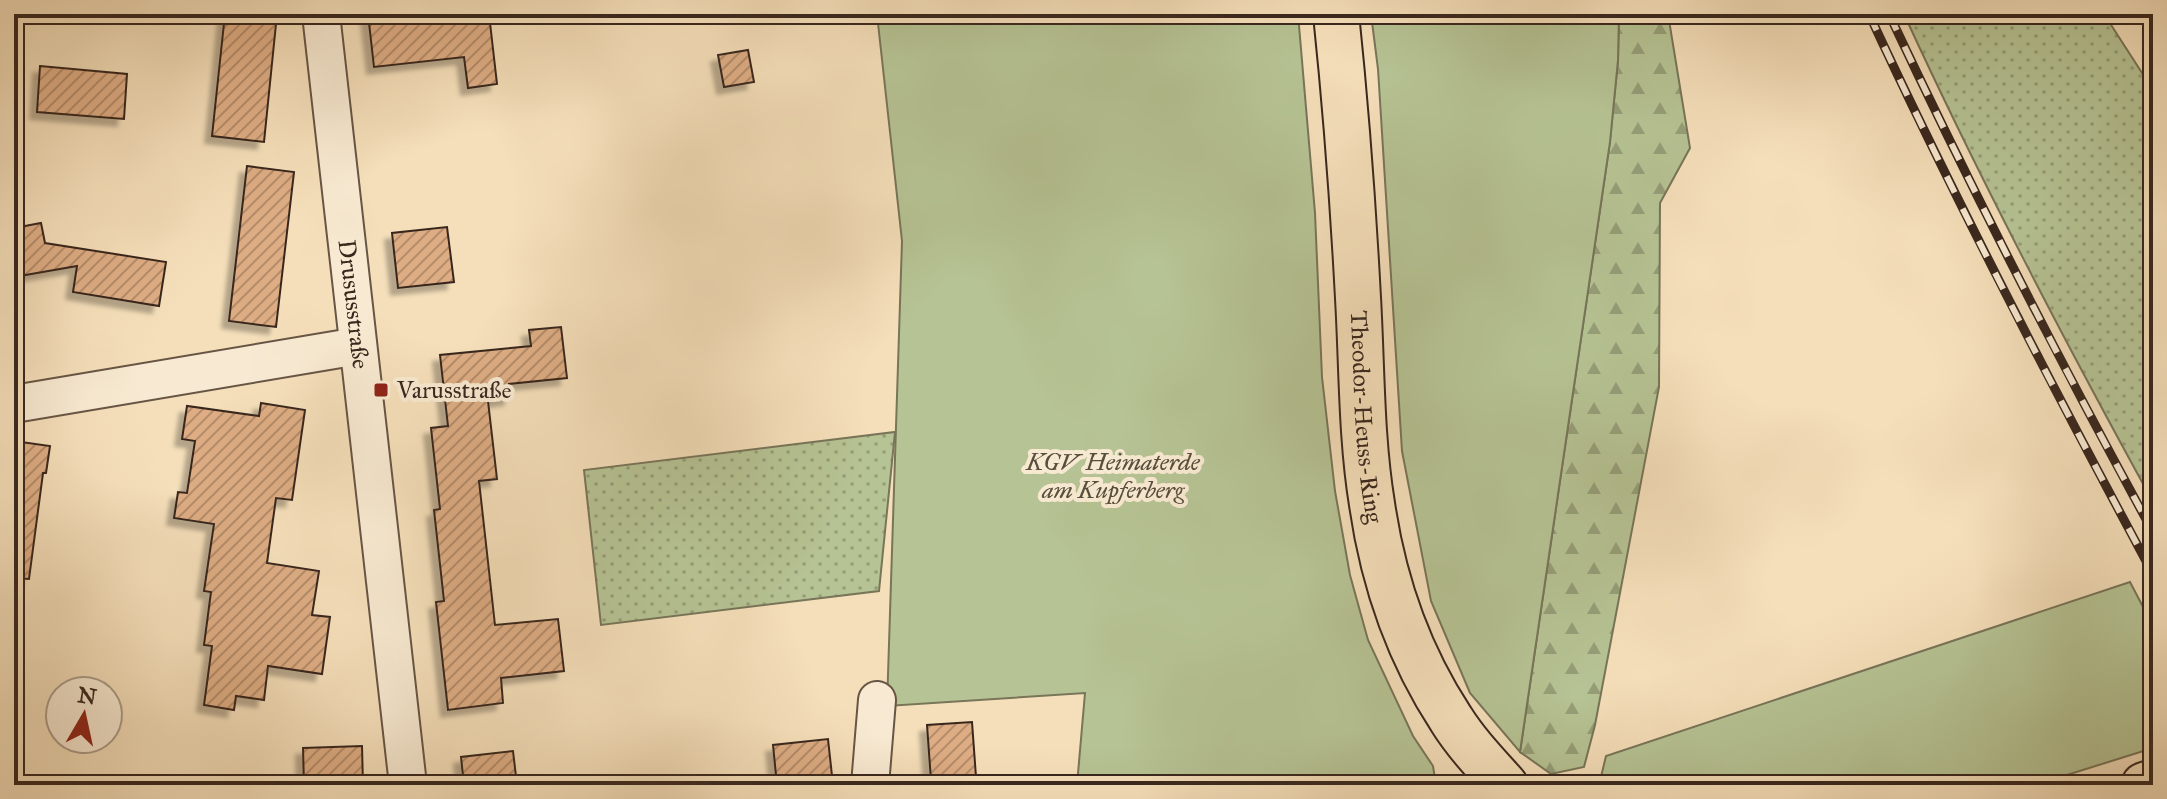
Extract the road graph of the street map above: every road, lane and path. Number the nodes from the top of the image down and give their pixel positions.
1 (321, 14) edge
2 (1336, 14) edge
3 (358, 346) junction
4 (14, 404) edge
5 (877, 700) dead end
6 (2153, 782) edge
7 (408, 785) edge
8 (870, 785) edge
9 (1505, 785) edge
10 (2144, 785) edge

1 - 3 street, Drususstraße
2 - 9 main road, Theodor-Heuss-Ring
3 - 4 street
3 - 7 street, Drususstraße
5 - 8 street
6 - 10 main road

